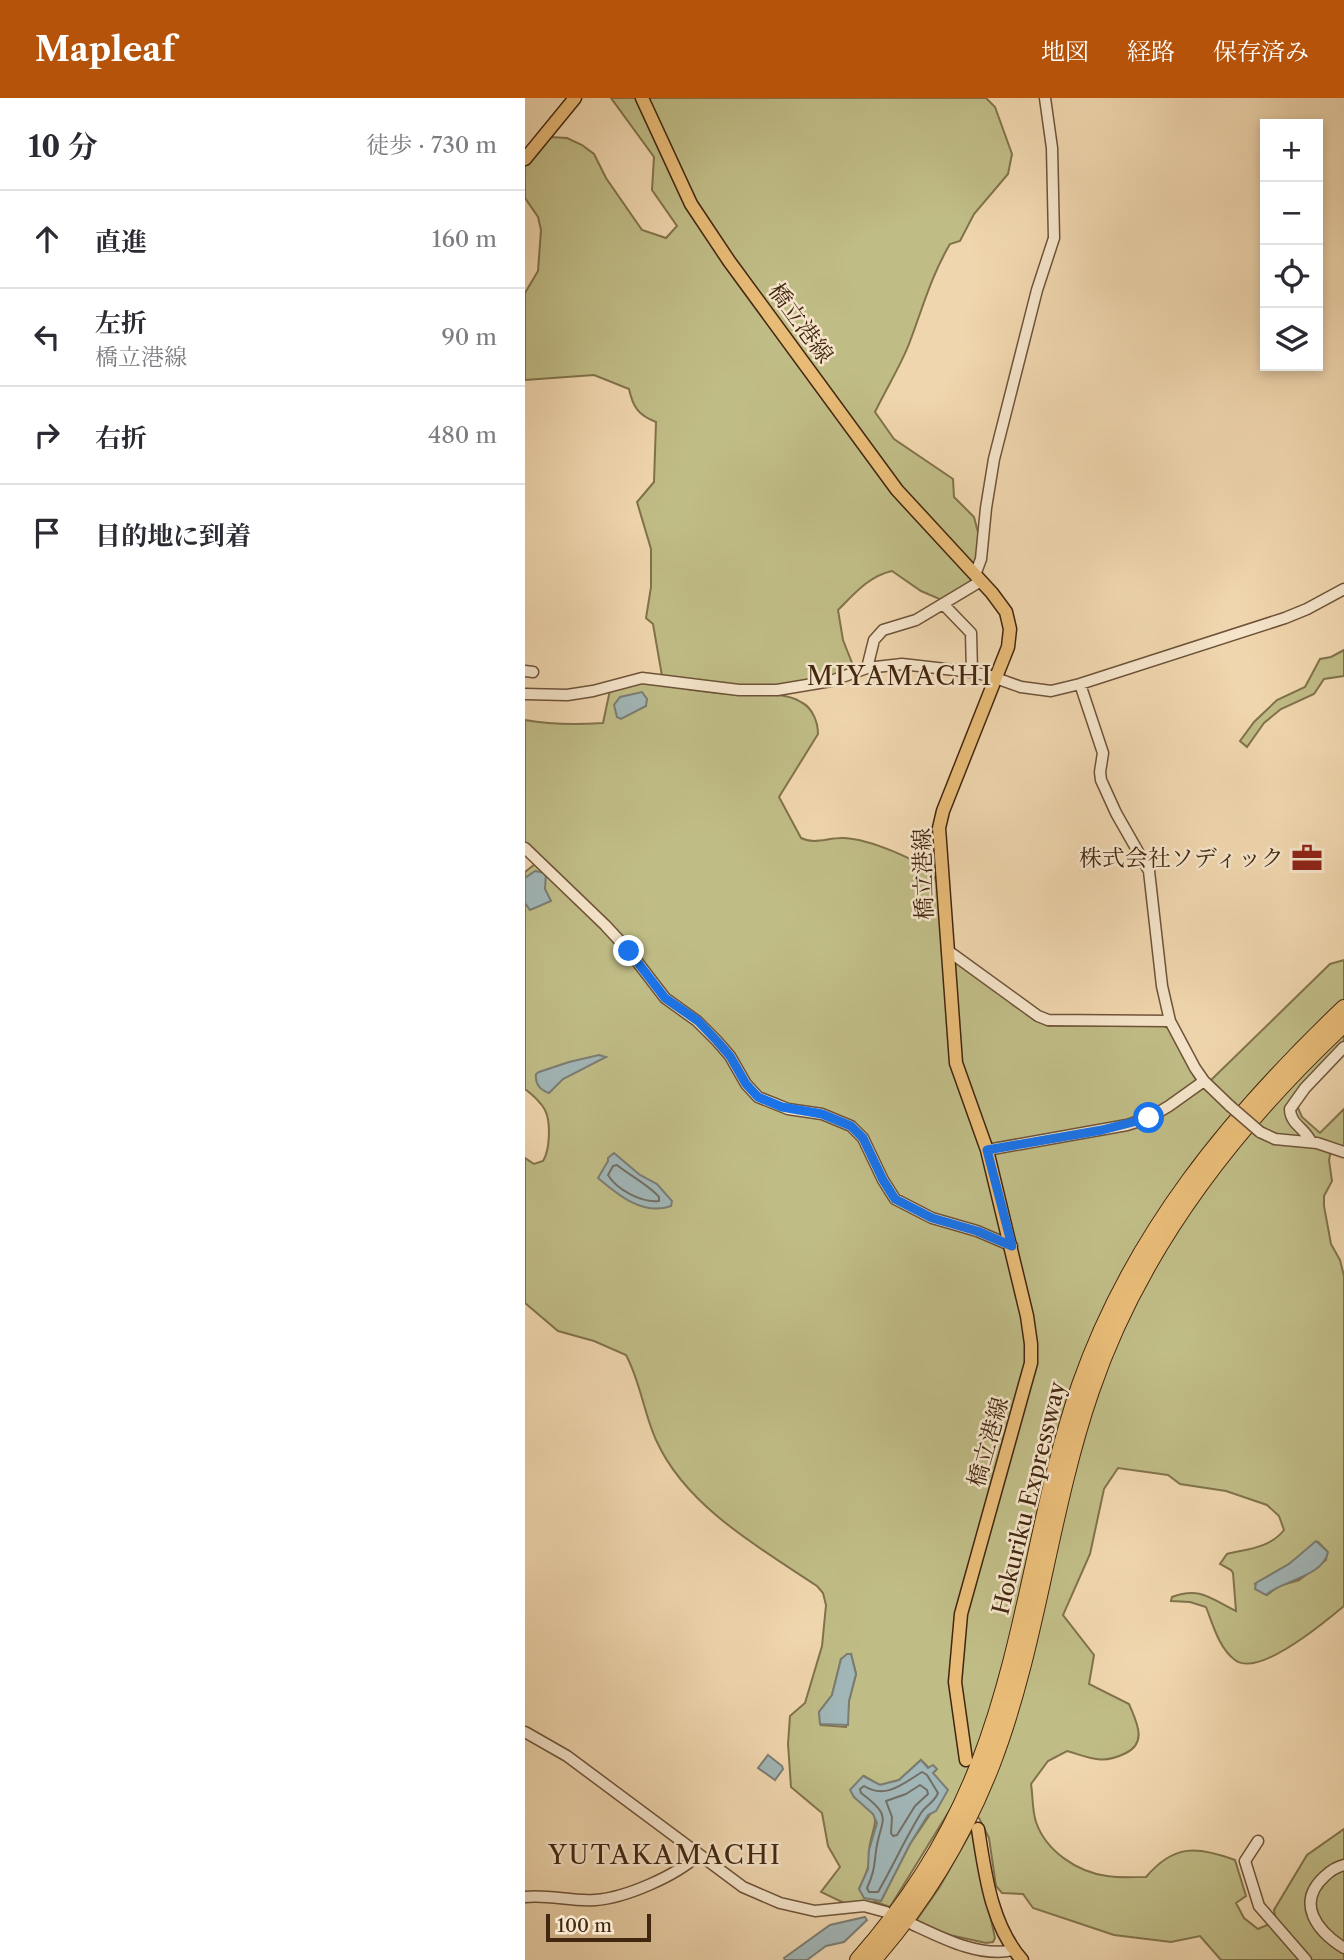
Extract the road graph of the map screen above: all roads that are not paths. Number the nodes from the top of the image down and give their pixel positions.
1 (575, 98) edge
2 (642, 98) edge
3 (1045, 98) edge
4 (525, 159) edge
5 (978, 578) junction
6 (1344, 589) edge
7 (944, 605) junction
8 (867, 668) junction
9 (972, 672) junction
10 (996, 678) junction
11 (1080, 684) junction
12 (525, 694) edge
13 (525, 848) edge
14 (947, 950) junction
15 (1344, 1008) edge
16 (1170, 1021) junction
17 (1344, 1024) edge
18 (1344, 1047) edge
19 (1204, 1081) junction
20 (1311, 1142) junction
21 (987, 1150) junction
22 (1344, 1152) edge
23 (1012, 1246) junction
24 (525, 1732) edge
25 (966, 1760) dead end
26 (978, 1829) dead end
27 (1258, 1841) dead end
28 (698, 1855) junction
29 (1344, 1865) edge
30 (525, 1898) edge
31 (886, 1912) dead end
32 (912, 1924) dead end
33 (1344, 1948) edge
34 (1013, 1950) junction
35 (857, 1960) edge
36 (873, 1960) edge
37 (1022, 1960) edge
38 (1306, 1960) edge

1 - 4 main road
2 - 5 main road, 橋立港線
3 - 5 street
5 - 7 street
5 - 10 main road, 橋立港線
6 - 11 street
7 - 8 street
7 - 9 street
8 - 9 street
8 - 12 street
9 - 10 street
10 - 11 street
10 - 14 main road, 橋立港線
11 - 16 street
13 - 23 street
14 - 16 street
14 - 21 main road, 橋立港線
15 - 35 highway, Hokuriku Expressway
16 - 19 street
17 - 36 highway, Hokuriku Expressway
18 - 20 street
19 - 20 street, bridge
19 - 21 street
20 - 22 street
21 - 23 main road, 橋立港線
23 - 25 main road, 橋立港線
24 - 28 street
26 - 34 main road
27 - 38 street
28 - 30 street
28 - 31 street
29 - 33 street
32 - 34 street
34 - 37 main road

